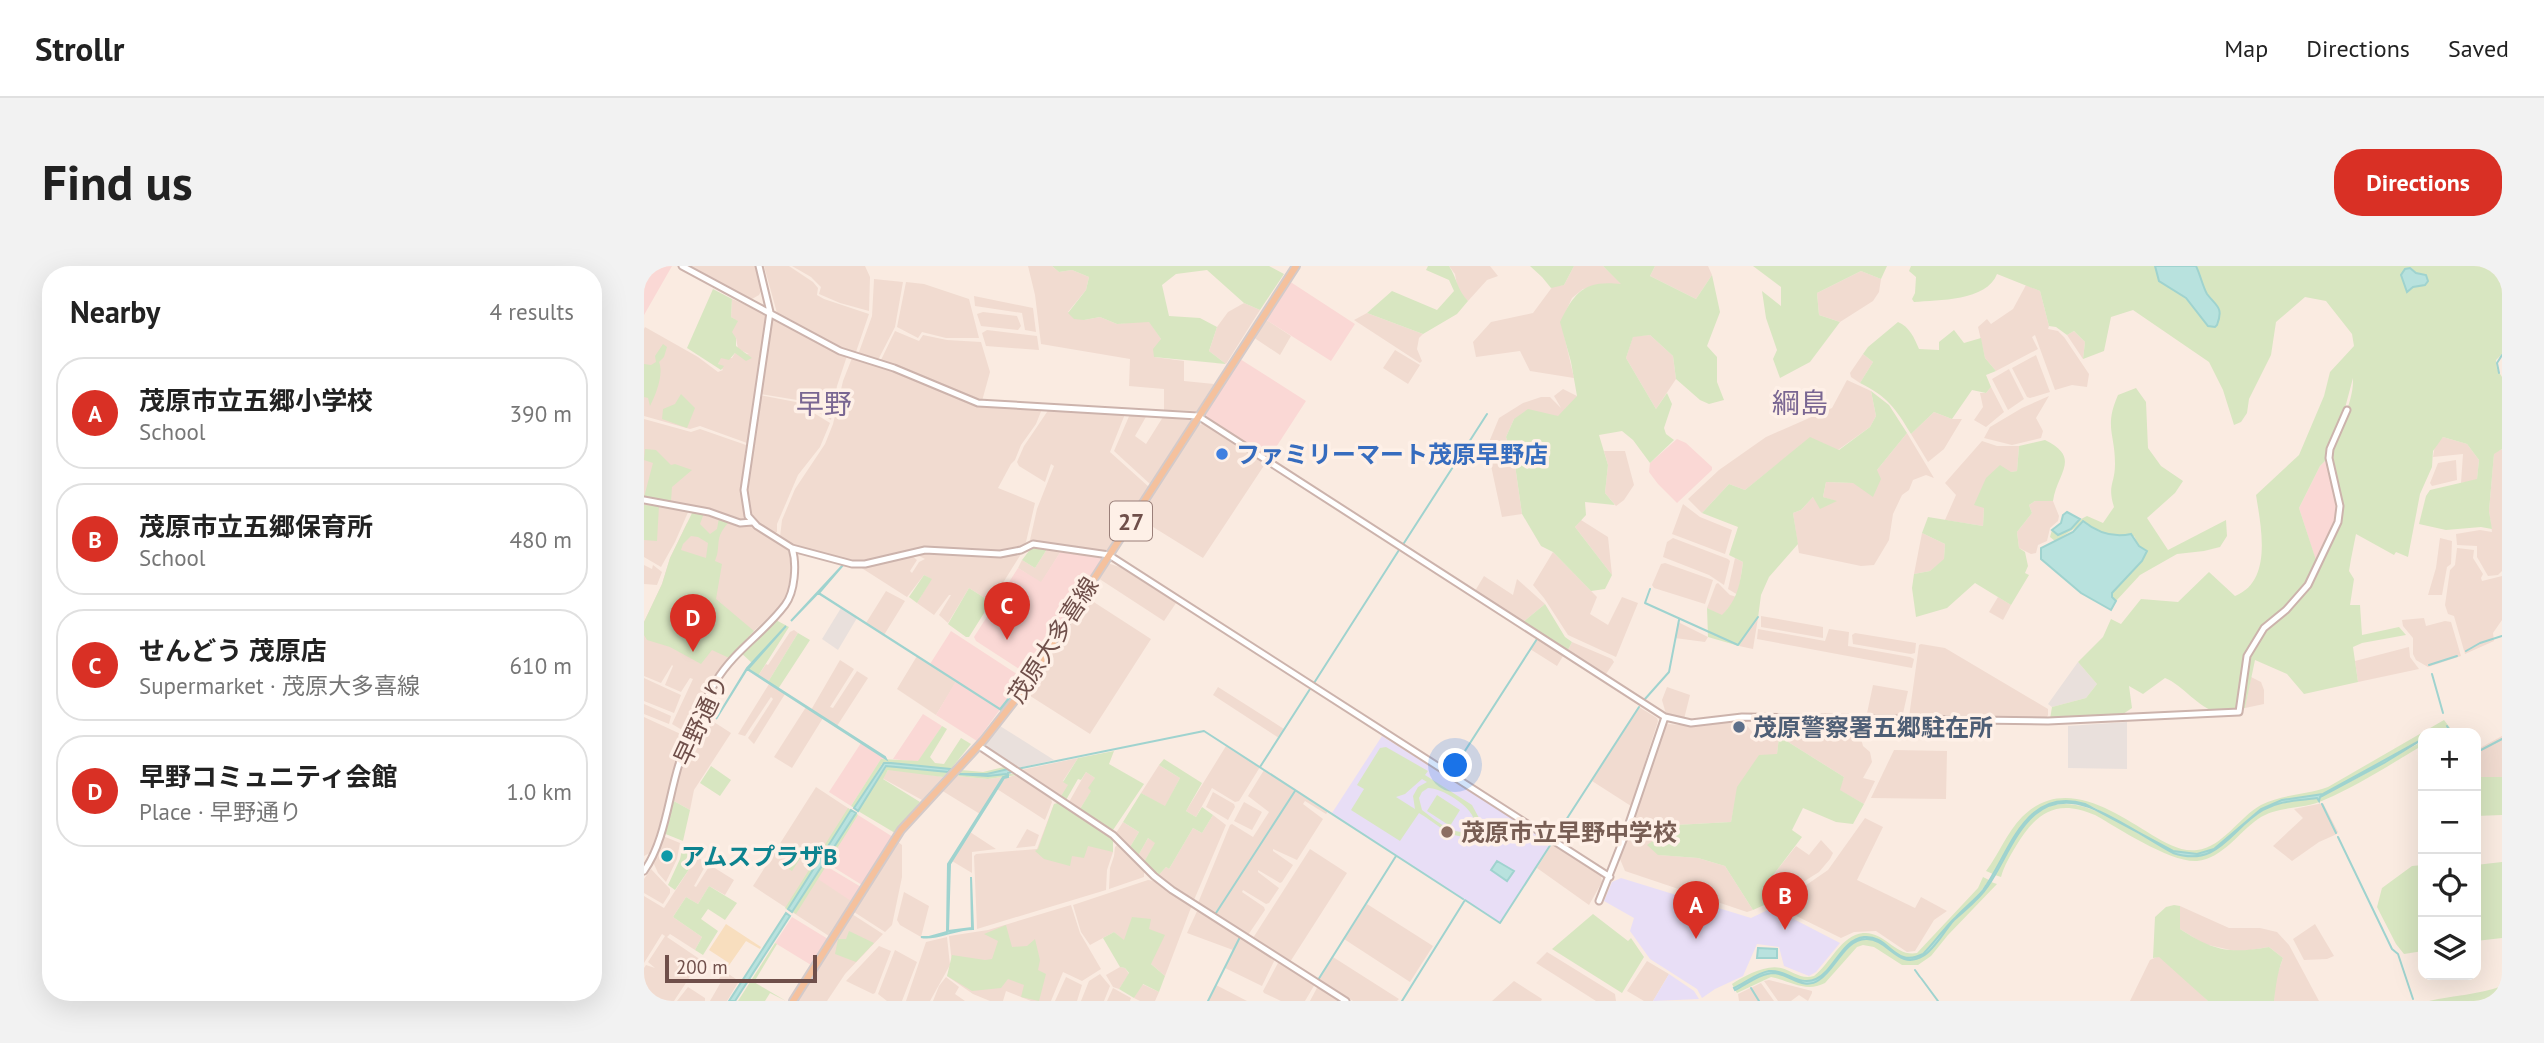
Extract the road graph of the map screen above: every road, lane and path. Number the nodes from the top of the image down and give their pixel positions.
1 (682, 266) edge
2 (759, 266) edge
3 (1296, 266) edge
4 (770, 312) junction
5 (2347, 410) dead end
6 (1198, 416) junction
7 (644, 500) edge
8 (752, 522) junction
9 (792, 548) junction
10 (1109, 555) junction
11 (1665, 717) junction
12 (979, 746) junction
13 (644, 871) edge
14 (1610, 877) junction
15 (1599, 901) dead end
16 (793, 1001) edge
17 (1346, 1001) edge

1 - 4 street
2 - 4 street
3 - 6 main road, 茂原大多喜線 / 27
4 - 6 street
4 - 8 street
5 - 11 street
6 - 10 main road, 茂原大多喜線 / 27
6 - 11 street
7 - 8 street
8 - 9 street
9 - 10 street
9 - 13 street, 早野通り
10 - 12 main road, 茂原大多喜線 / 27
10 - 14 street
11 - 14 street
12 - 16 main road, 茂原大多喜線 / 27
12 - 17 street
14 - 15 street

